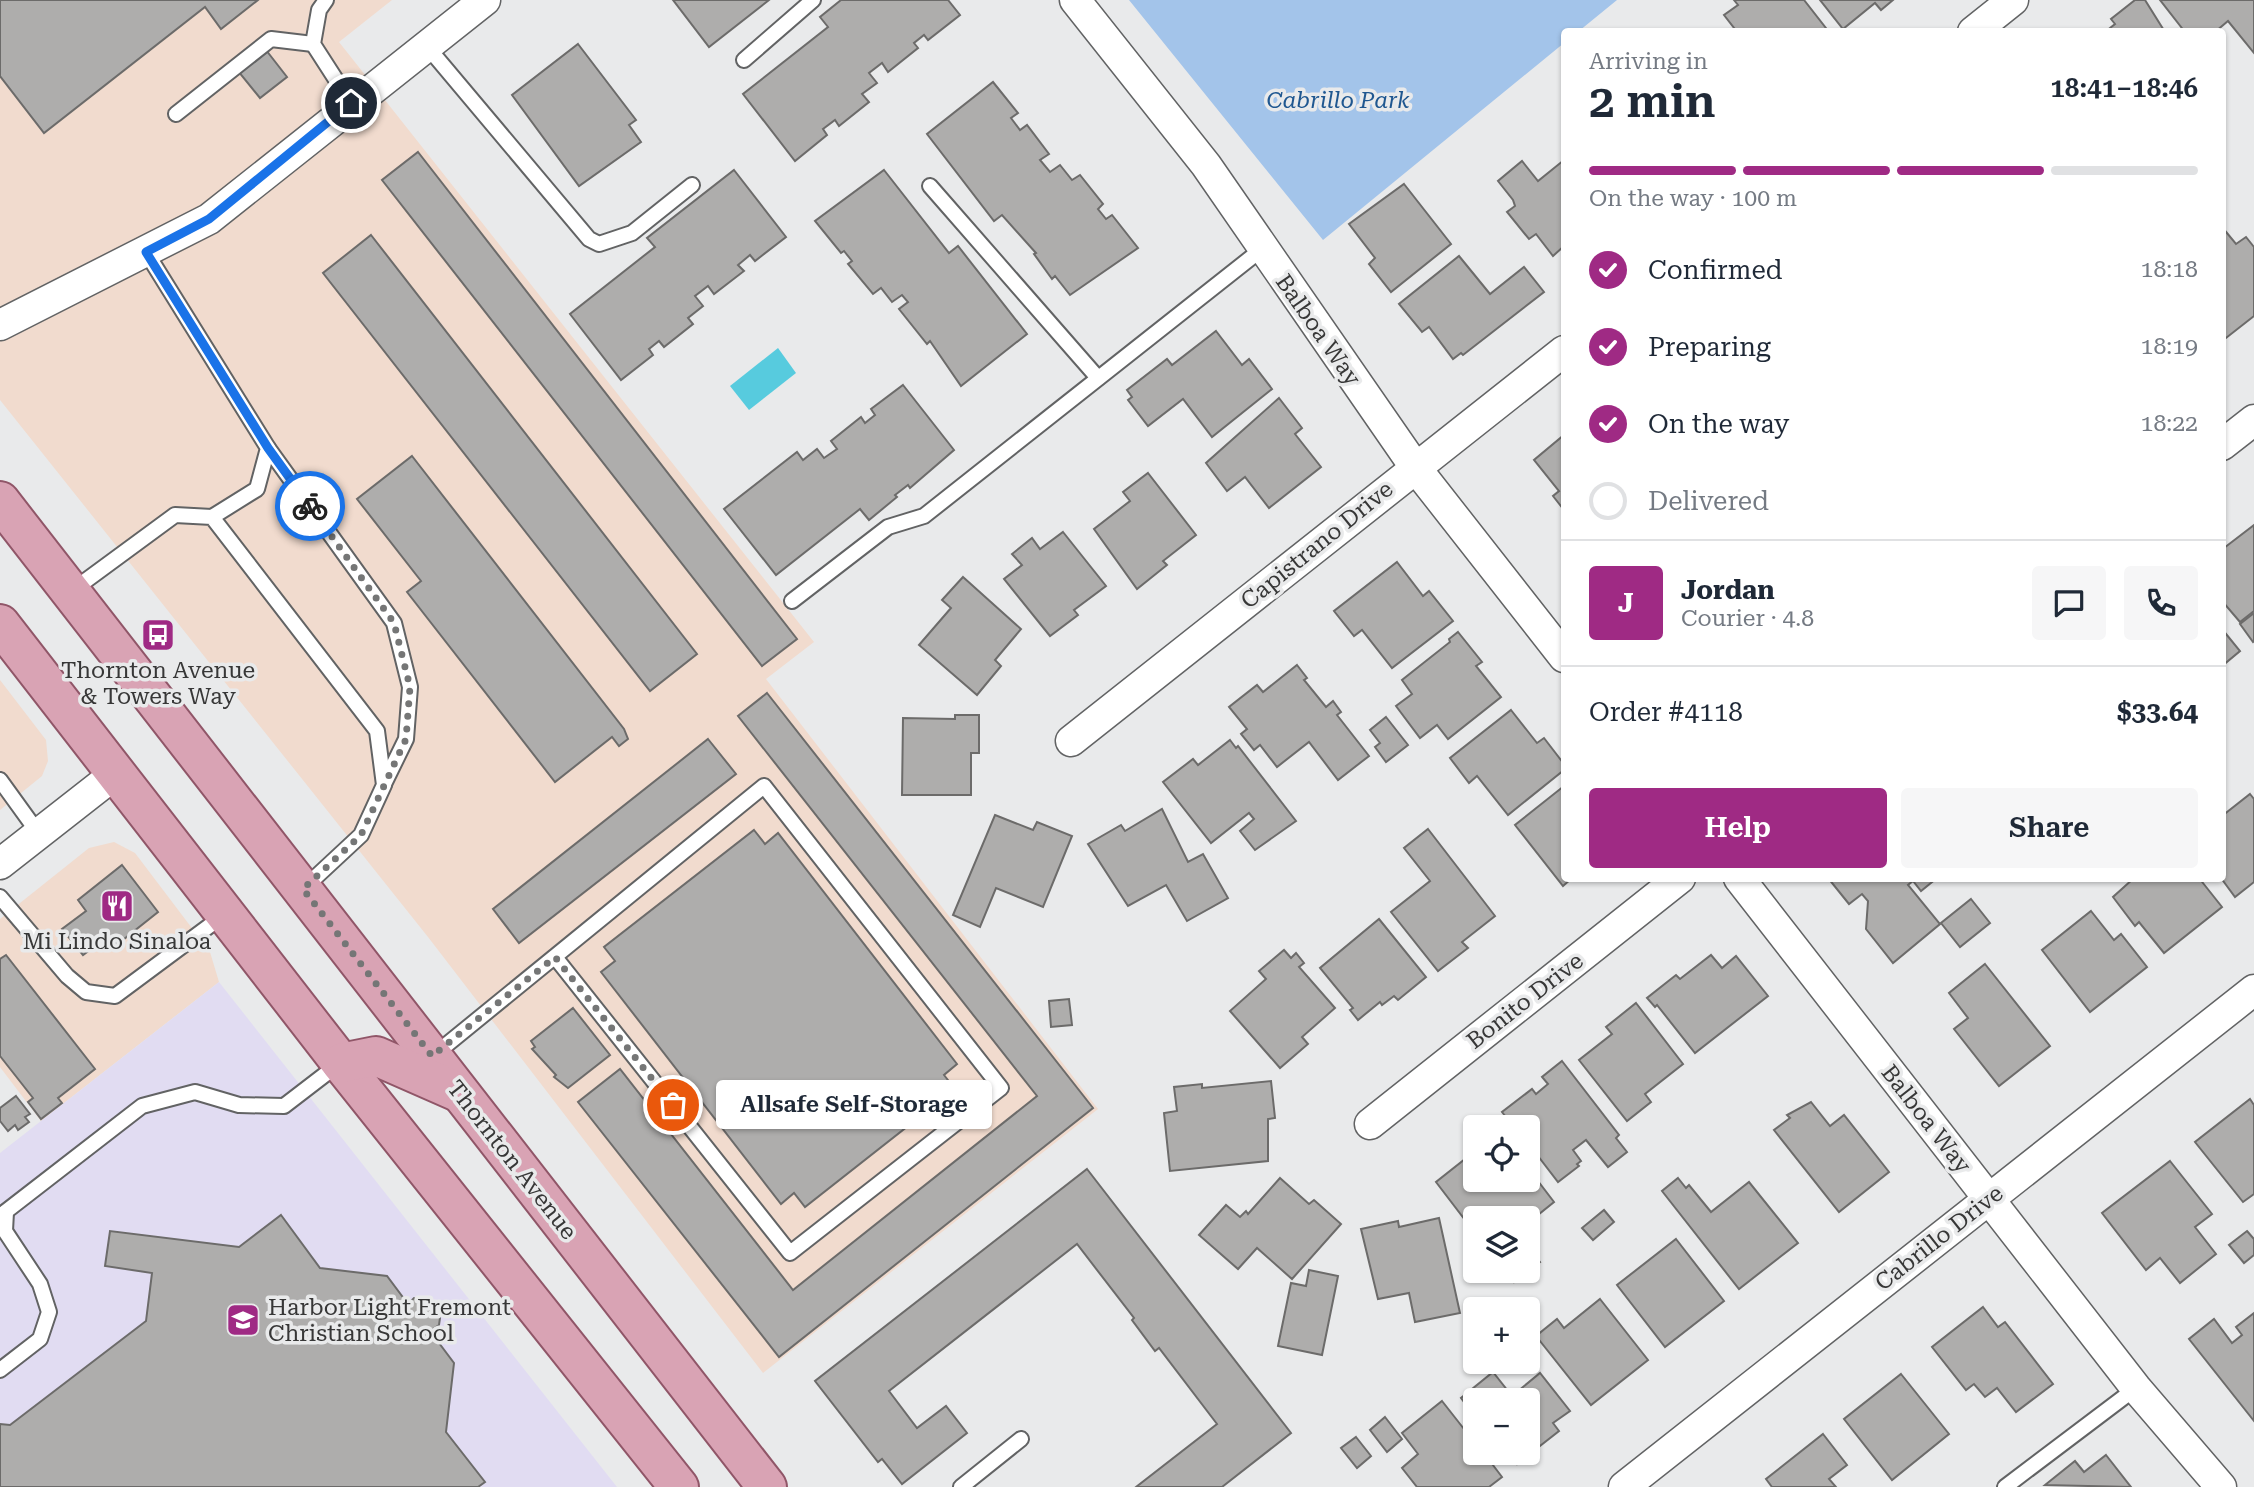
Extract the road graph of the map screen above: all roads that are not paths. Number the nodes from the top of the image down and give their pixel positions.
1 (326, 0) edge
2 (485, 0) edge
3 (813, 0) edge
4 (1075, 0) edge
5 (2013, 0) edge
6 (1978, 28) edge
7 (313, 44) junction
8 (425, 44) junction
9 (744, 60) dead end
10 (351, 103) junction
11 (176, 114) dead end
12 (692, 186) dead end
13 (930, 186) dead end
14 (1262, 249) junction
15 (146, 252) junction
16 (1, 322) edge
17 (1561, 353) edge
18 (1098, 378) junction
19 (2254, 420) edge
20 (2226, 442) edge
21 (268, 448) junction
22 (1415, 467) junction
23 (0, 500) edge
24 (212, 517) junction
25 (72, 592) junction
26 (792, 601) dead end
27 (0, 624) edge
28 (1561, 653) edge
29 (1071, 741) dead end
30 (115, 774) junction
31 (0, 780) edge
32 (384, 785) junction
33 (39, 834) junction
34 (0, 864) edge
35 (1675, 882) edge
36 (1742, 882) edge
37 (303, 889) junction
38 (0, 897) edge
39 (225, 915) junction
40 (555, 957) junction
41 (2254, 990) edge
42 (432, 1056) junction
43 (341, 1063) junction
44 (460, 1093) junction
45 (1370, 1124) dead end
46 (1988, 1199) junction
47 (3, 1214) edge
48 (0, 1370) edge
49 (2136, 1388) junction
50 (1021, 1439) dead end
51 (679, 1487) edge
52 (766, 1487) edge
53 (961, 1487) edge
54 (1624, 1487) edge
55 (2005, 1487) edge
56 (2221, 1487) edge

1 - 7 lane
2 - 8 street
3 - 9 lane
4 - 14 street, Balboa Way
5 - 6 street
7 - 10 lane
7 - 11 lane
8 - 10 street
8 - 12 lane
10 - 15 street
13 - 18 lane
14 - 18 lane
14 - 22 street, Balboa Way
15 - 16 street
15 - 21 lane
17 - 22 street, Capistrano Drive
18 - 26 lane
19 - 20 street
21 - 24 lane
21 - 32 lane
22 - 28 street, Balboa Way
22 - 29 street, Capistrano Drive
23 - 25 main road, Thornton Avenue
24 - 25 lane
24 - 32 lane
25 - 37 main road, Thornton Avenue
27 - 30 main road
30 - 33 street
30 - 39 main road
31 - 33 lane
32 - 37 lane
33 - 34 street
35 - 45 street, Bonito Drive
36 - 46 street, Balboa Way
37 - 42 main road, Thornton Avenue
38 - 39 lane
39 - 43 main road
40 - 40 lane
40 - 42 lane
41 - 46 street, Cabrillo Drive
42 - 44 main road, Thornton Avenue
43 - 44 main road
43 - 47 lane
43 - 51 main road
44 - 52 main road, Thornton Avenue
46 - 49 street, Balboa Way
46 - 54 street, Cabrillo Drive
47 - 48 lane
49 - 55 lane
49 - 56 street, Balboa Way
50 - 53 lane

